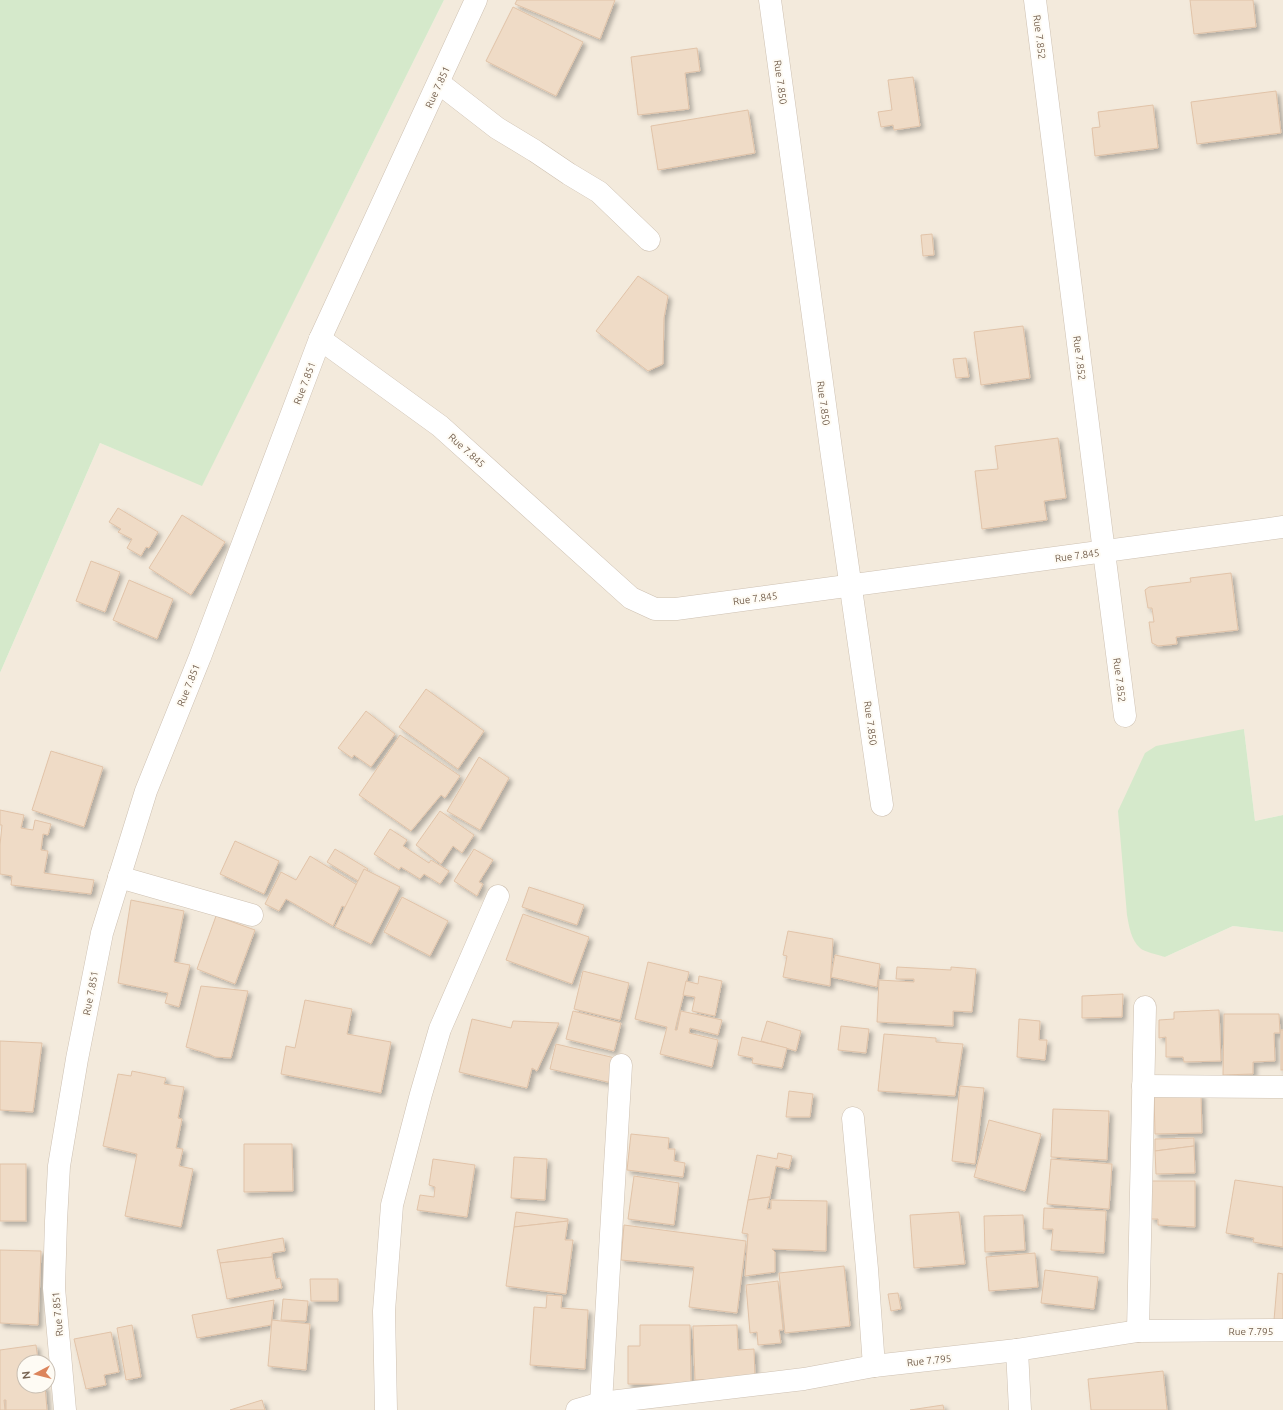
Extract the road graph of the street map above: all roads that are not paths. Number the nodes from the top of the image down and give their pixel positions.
1 (476, 0) edge
2 (770, 0) edge
3 (1036, 0) edge
4 (439, 83) junction
5 (649, 240) dead end
6 (320, 339) junction
7 (1283, 527) edge
8 (1104, 552) junction
9 (851, 585) junction
10 (1125, 716) dead end
11 (882, 805) dead end
12 (119, 877) junction
13 (498, 896) dead end
14 (252, 915) dead end
15 (1145, 1007) dead end
16 (621, 1065) dead end
17 (1143, 1086) junction
18 (1283, 1087) edge
19 (853, 1118) dead end
20 (1283, 1330) edge
21 (1138, 1331) junction
22 (1017, 1350) junction
23 (874, 1366) junction
24 (601, 1403) junction
25 (65, 1410) edge
26 (386, 1410) edge
27 (578, 1410) edge
28 (1020, 1410) edge

1 - 4 street, Rue 7.851
2 - 9 street, Rue 7.850
3 - 8 street, Rue 7.852
4 - 5 street
4 - 6 street, Rue 7.851
6 - 9 street, Rue 7.845
6 - 12 street, Rue 7.851
7 - 8 street, Rue 7.845
8 - 9 street, Rue 7.845
8 - 10 street, Rue 7.852
9 - 11 street, Rue 7.850
12 - 14 street
12 - 25 street, Rue 7.851
13 - 26 street
15 - 17 street
16 - 24 street
17 - 18 street
17 - 21 street
19 - 23 street
20 - 21 street, Rue 7.795
21 - 22 street, Rue 7.795
22 - 23 street, Rue 7.795
22 - 28 street
23 - 24 street, Rue 7.795
24 - 27 street, Rue 7.795

